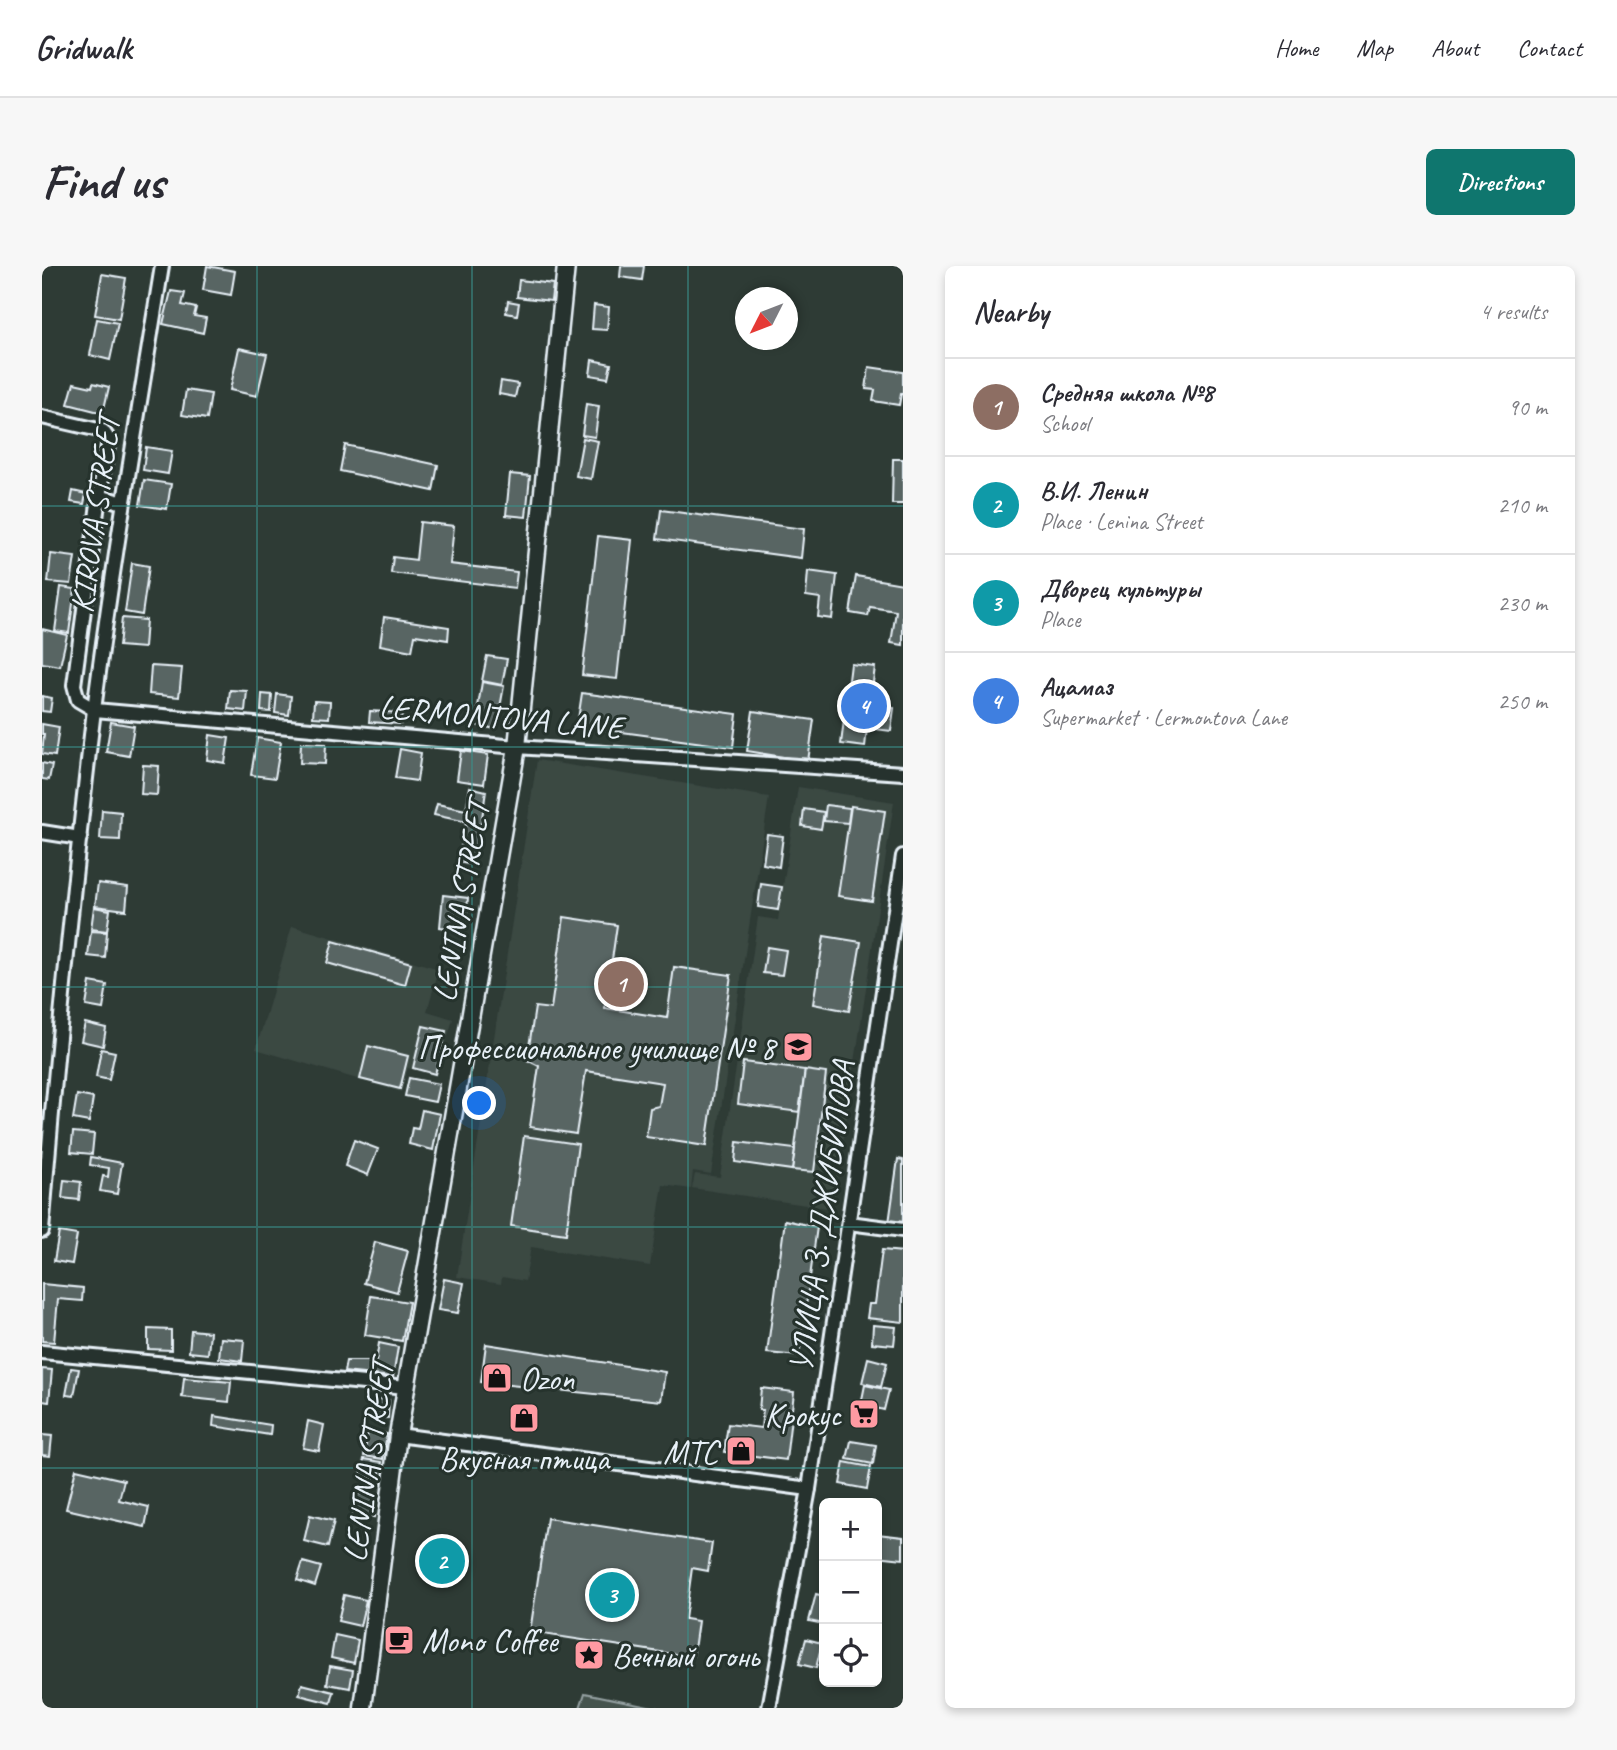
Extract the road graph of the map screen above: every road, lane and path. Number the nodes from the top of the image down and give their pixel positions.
1 (162, 266) edge
2 (566, 266) edge
3 (42, 417) edge
4 (99, 496) junction
5 (123, 503) junction
6 (94, 710) junction
7 (517, 747) junction
8 (903, 773) edge
9 (42, 832) edge
10 (80, 838) junction
11 (903, 856) edge
12 (849, 1223) junction
13 (903, 1230) edge
14 (42, 1231) edge
15 (42, 1352) edge
16 (406, 1387) junction
17 (398, 1435) junction
18 (809, 1489) junction
19 (363, 1708) edge
20 (769, 1708) edge

1 - 5 street, KIROVA STREET
2 - 7 street, LENINA STREET
3 - 4 street
4 - 5 street
4 - 6 street
5 - 6 street, KIROVA STREET
6 - 7 street, LERMONTOVA LANE
6 - 10 street, KIROVA STREET
7 - 8 street, LERMONTOVA LANE
7 - 16 street, LENINA STREET
9 - 10 street
10 - 14 street, KIROVA STREET
11 - 12 street, УЛИЦА З. ДЖИБИЛОВА
12 - 13 street
12 - 18 street, УЛИЦА З. ДЖИБИЛОВА
15 - 16 street
16 - 17 street, LENINA STREET
17 - 18 street
17 - 19 street, LENINA STREET
18 - 20 street, УЛИЦА З. ДЖИБИЛОВА

